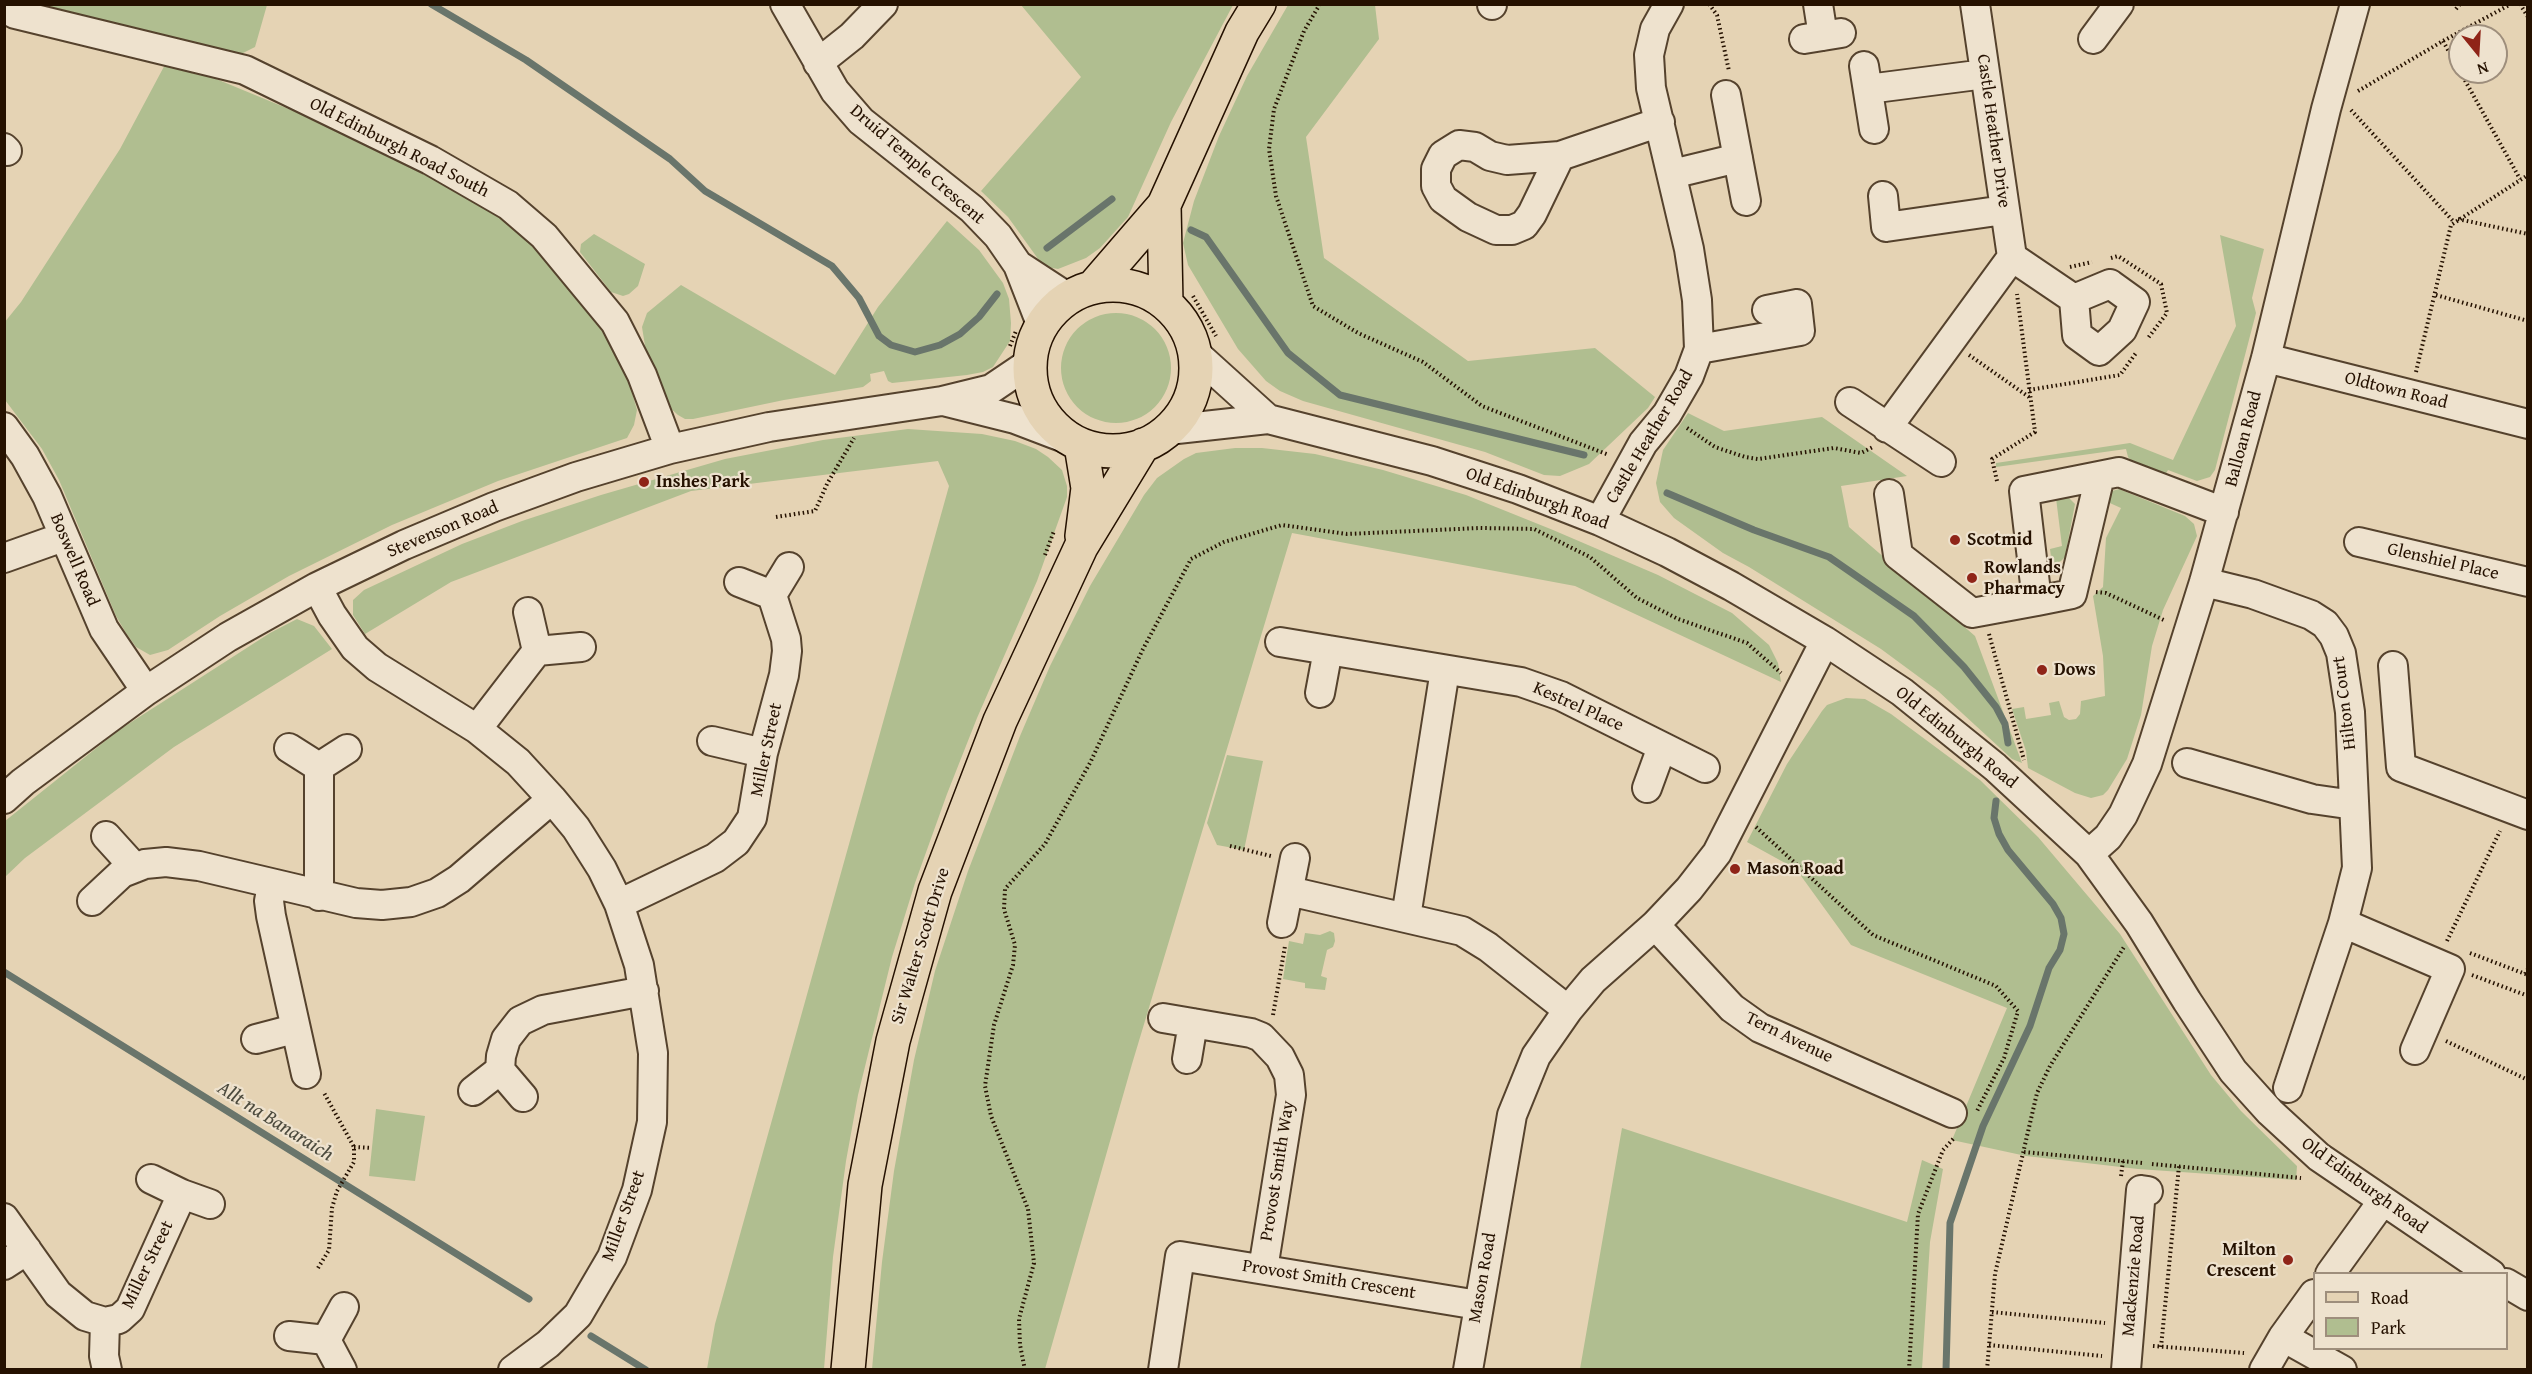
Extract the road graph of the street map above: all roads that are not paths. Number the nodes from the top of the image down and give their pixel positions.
1 (785, 4) edge
2 (883, 4) edge
3 (1259, 4) edge
4 (1669, 4) edge
5 (1818, 4) edge
6 (1975, 4) edge
7 (2119, 4) edge
8 (2355, 4) edge
9 (4, 8) edge
10 (1823, 36) dead end
11 (2093, 39) dead end
12 (818, 63) junction
13 (1985, 74) junction
14 (1726, 94) road end
15 (1660, 122) junction
16 (1874, 129) dead end
17 (1560, 156) dead end
18 (1738, 158) junction
19 (1672, 174) junction
20 (1883, 196) dead end
21 (1746, 201) dead end
22 (1164, 205) junction
23 (2004, 210) junction
24 (2012, 257) junction
25 (1018, 265) junction
26 (1081, 291) junction
27 (2074, 299) dead end
28 (1166, 304) junction
29 (1767, 310) dead end
30 (1041, 324) junction
31 (1699, 349) junction
32 (1195, 353) junction
33 (2266, 358) junction
34 (1031, 362) junction
35 (942, 401) junction
36 (1850, 402) dead end
37 (1268, 419) junction
38 (2528, 424) edge
39 (4, 427) edge
40 (1887, 428) junction
41 (1155, 438) junction
42 (1075, 442) junction
43 (670, 449) junction
44 (1941, 462) dead end
45 (2100, 476) junction
46 (1889, 494) dead end
47 (2224, 512) junction
48 (1600, 521) junction
49 (63, 537) junction
50 (2359, 542) dead end
51 (1081, 547) junction
52 (4, 558) edge
53 (789, 567) dead end
54 (739, 582) dead end
55 (2204, 582) junction
56 (2528, 582) edge
57 (317, 587) junction
58 (772, 595) junction
59 (2037, 601) junction
60 (528, 612) dead end
61 (1826, 641) junction
62 (1280, 642) dead end
63 (581, 647) dead end
64 (1328, 650) junction
65 (537, 651) junction
66 (2393, 666) dead end
67 (1445, 670) junction
68 (146, 691) junction
69 (1320, 693) dead end
70 (477, 729) junction
71 (712, 741) dead end
72 (1662, 747) junction
73 (290, 748) dead end
74 (347, 749) dead end
75 (763, 753) junction
76 (2187, 763) dead end
77 (319, 767) junction
78 (1705, 768) dead end
79 (1647, 788) dead end
80 (4, 799) edge
81 (552, 799) junction
82 (2354, 805) junction
83 (2519, 812) edge
84 (106, 836) dead end
85 (2089, 854) junction
86 (1295, 860) road end
87 (135, 868) junction
88 (272, 885) junction
89 (1289, 891) junction
90 (319, 896) junction
91 (92, 901) dead end
92 (618, 904) junction
93 (1406, 917) junction
94 (1282, 923) road end
95 (2343, 923) junction
96 (1655, 925) junction
97 (644, 990) junction
98 (1568, 1010) junction
99 (1163, 1018) dead end
100 (1194, 1023) junction
101 (294, 1029) junction
102 (256, 1039) dead end
103 (2420, 1040) road end
104 (1187, 1059) dead end
105 (501, 1070) junction
106 (313, 1079) road end
107 (2288, 1088) dead end
108 (473, 1091) dead end
109 (523, 1097) dead end
110 (1961, 1122) road end
111 (151, 1179) dead end
112 (2148, 1191) dead end
113 (182, 1194) junction
114 (2382, 1202) junction
115 (210, 1204) dead end
116 (4, 1218) edge
117 (16, 1258) edge
118 (1263, 1269) junction
119 (2331, 1272) edge
120 (2488, 1272) edge
121 (2508, 1284) edge
122 (2313, 1295) edge
123 (2528, 1296) edge
124 (1478, 1305) junction
125 (344, 1307) dead end
126 (105, 1322) junction
127 (289, 1336) dead end
128 (2283, 1337) junction
129 (326, 1340) junction
130 (2119, 1357) edge
131 (2254, 1361) edge
132 (97, 1365) edge
133 (342, 1370) edge
134 (513, 1370) edge
135 (848, 1370) edge
136 (1163, 1370) edge
137 (1467, 1370) edge
138 (2342, 1370) edge

1 - 12 street, Druid Temple Crescent
2 - 12 street
3 - 22 main road
4 - 15 street, Castle Heather Road
5 - 10 street
6 - 13 street, Castle Heather Drive
7 - 11 street
8 - 33 street, Balloan Road
9 - 43 street, Old Edinburgh Road South
12 - 25 street, Druid Temple Crescent
13 - 16 street
13 - 23 street, Castle Heather Drive
14 - 18 street
15 - 17 street
15 - 19 street, Castle Heather Road
18 - 19 street
18 - 21 street
19 - 31 street, Castle Heather Road
20 - 23 street
22 - 26 main road
22 - 28 main road
23 - 24 street, Castle Heather Drive
24 - 27 street
24 - 40 street
25 - 26 street, Druid Temple Crescent
25 - 30 street, Druid Temple Crescent
26 - 28 main road
26 - 30 main road
28 - 32 main road
29 - 31 street
30 - 34 main road
31 - 48 street, Castle Heather Road
32 - 37 street, Old Edinburgh Road
32 - 41 main road
33 - 38 street, Oldtown Road
33 - 47 street, Balloan Road
34 - 35 street, Stevenson Road
34 - 42 main road
35 - 42 street, Stevenson Road
35 - 43 street, Stevenson Road
36 - 40 street
37 - 41 street, Old Edinburgh Road
37 - 48 street, Old Edinburgh Road
39 - 49 street, Boswell Road
40 - 44 street
41 - 42 main road
41 - 51 main road, Sir Walter Scott Drive
42 - 51 main road, Sir Walter Scott Drive
43 - 57 street, Stevenson Road
45 - 47 street
45 - 59 street
45 - 59 street
46 - 59 street
47 - 55 street, Balloan Road
48 - 61 street, Old Edinburgh Road
49 - 52 street
49 - 68 street, Boswell Road
50 - 56 street, Glenshiel Place
51 - 135 main road, Sir Walter Scott Drive
53 - 58 street
54 - 58 street
55 - 82 street, Hilton Court
55 - 85 street, Balloan Road
57 - 68 street, Stevenson Road
57 - 70 street, Miller Street
58 - 75 street, Miller Street
60 - 65 street
61 - 85 street, Old Edinburgh Road
61 - 96 street, Mason Road
62 - 64 street, Kestrel Place
63 - 65 street
64 - 67 street, Kestrel Place
64 - 69 street
65 - 70 street
66 - 83 street
67 - 72 street, Kestrel Place
67 - 93 street
68 - 80 street, Stevenson Road
70 - 81 street, Miller Street
71 - 75 street
72 - 78 street, Kestrel Place
72 - 79 street
73 - 77 street
74 - 77 street
75 - 92 street, Miller Street
76 - 82 street
77 - 90 street
81 - 90 street
81 - 92 street, Miller Street
82 - 95 street, Hilton Court
84 - 87 street
85 - 114 street, Old Edinburgh Road
86 - 89 street
87 - 88 street
87 - 91 street
88 - 90 street
88 - 101 street
89 - 93 street
89 - 94 street
92 - 97 street, Miller Street
93 - 98 street
95 - 103 street
95 - 107 street, Hilton Court
96 - 98 street, Mason Road
96 - 110 street, Tern Avenue
97 - 105 street
97 - 134 street, Miller Street
98 - 124 street, Mason Road
99 - 100 street
100 - 104 street
100 - 118 street, Provost Smith Way
101 - 102 street
101 - 106 street
105 - 108 street
105 - 109 street
111 - 113 street
112 - 130 street, Mackenzie Road
113 - 115 street
113 - 126 street, Miller Street
114 - 119 street
114 - 120 street, Old Edinburgh Road
116 - 117 street, Miller Street
117 - 126 street, Miller Street
118 - 124 street, Provost Smith Crescent
118 - 136 street, Provost Smith Crescent
121 - 123 street
122 - 128 street
124 - 137 street, Mason Road
125 - 129 street
126 - 132 street
127 - 129 street
128 - 131 street
128 - 138 street
129 - 133 street

